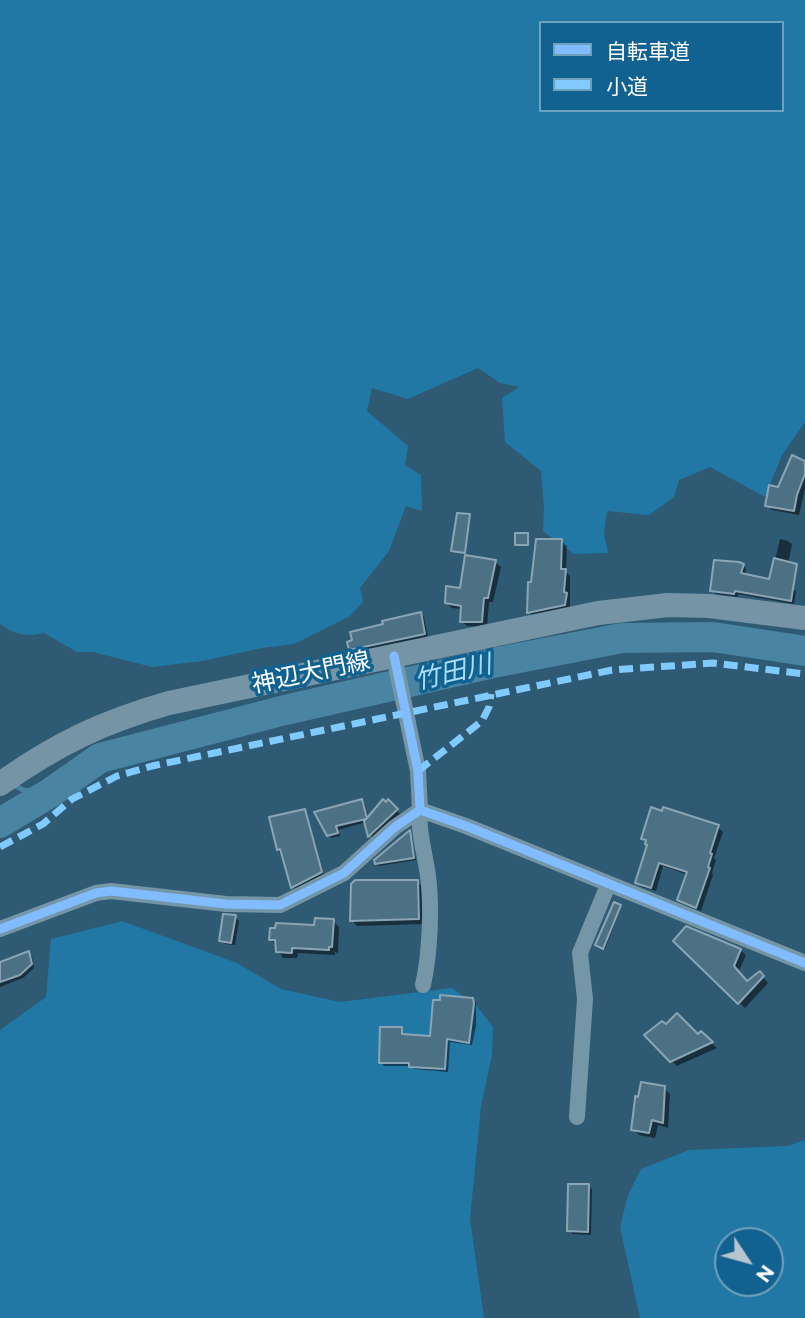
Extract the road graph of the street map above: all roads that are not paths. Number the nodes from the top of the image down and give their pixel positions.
1 (805, 618) edge
2 (396, 662) junction
3 (8, 778) edge
4 (420, 810) junction
5 (608, 885) junction
6 (0, 929) edge
7 (805, 963) edge
8 (423, 985) dead end
9 (577, 1116) dead end

1 - 2 main road, 神辺大門線
2 - 3 main road, 神辺大門線
2 - 4 street
4 - 5 street
4 - 6 street
4 - 8 street
5 - 7 street
5 - 9 street

